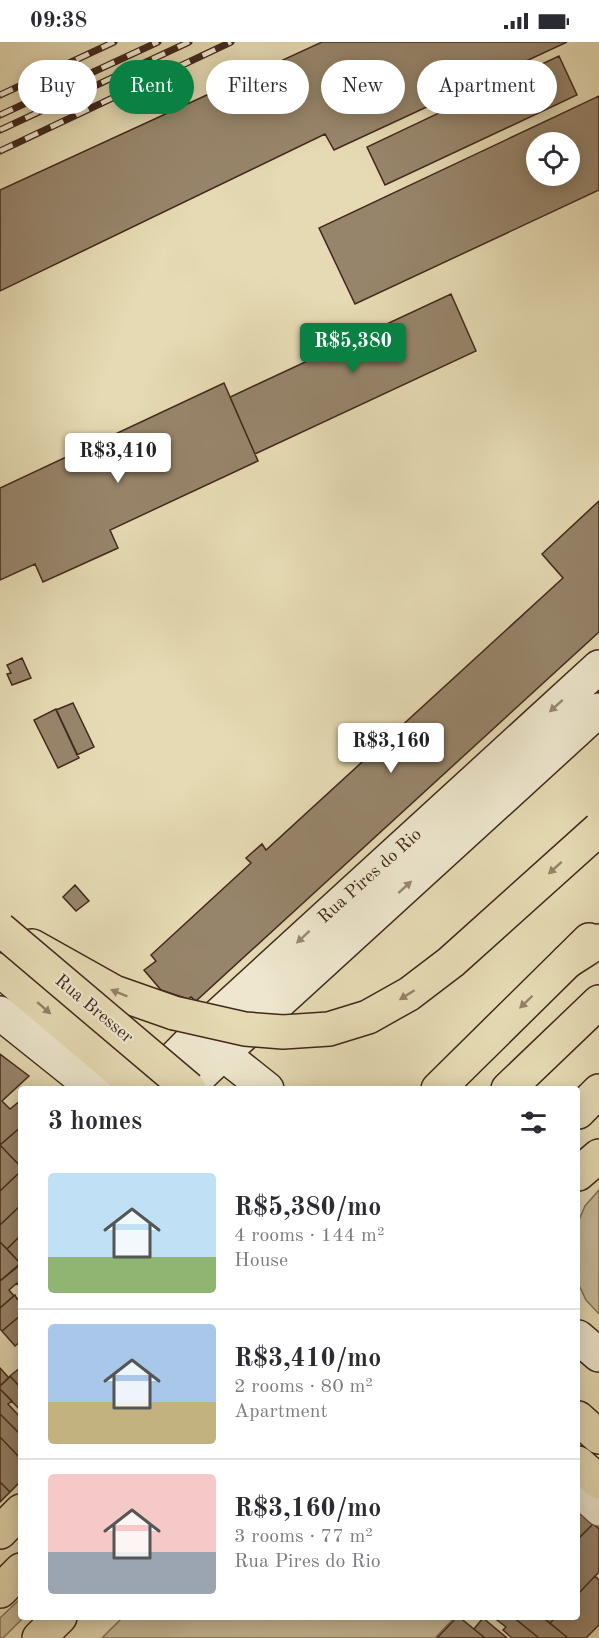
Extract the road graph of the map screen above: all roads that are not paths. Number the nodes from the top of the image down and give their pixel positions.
1 (599, 667) edge
2 (599, 710) edge
3 (484, 772) junction
4 (504, 797) junction
5 (599, 829) edge
6 (355, 911) junction
7 (0, 928) edge
8 (599, 931) edge
9 (599, 941) edge
10 (568, 961) junction
11 (0, 970) edge
12 (599, 1002) edge
13 (0, 1013) edge
14 (211, 1043) junction
15 (91, 1086) edge
16 (138, 1086) edge
17 (146, 1086) edge
18 (184, 1086) edge
19 (190, 1086) edge
20 (263, 1086) edge
21 (441, 1086) edge
22 (511, 1086) edge
23 (599, 1091) edge
24 (580, 1110) edge
25 (599, 1156) edge
26 (580, 1172) edge
27 (580, 1339) edge
28 (599, 1355) edge
29 (580, 1414) edge
30 (580, 1420) edge
31 (599, 1424) edge
32 (599, 1437) edge
33 (580, 1465) edge
34 (599, 1482) edge
35 (580, 1495) edge
36 (599, 1512) edge
37 (18, 1515) edge
38 (0, 1532) edge
39 (18, 1573) edge
40 (0, 1592) edge
41 (57, 1620) edge
42 (39, 1638) edge

1 -> 3 street, Rua Pires do Rio
2 - 4 street, Rua Pires do Rio
3 - 4 street
3 - 6 street, Rua Pires do Rio
6 -> 4 street, Rua Pires do Rio
5 -> 7 main road, bridge
6 - 14 street, Rua Pires do Rio
7 - 18 main road, Rua Bresser, bridge
8 - 10 main road
9 - 10 main road
10 -> 21 main road
11 -> 16 main road, Rua Bresser
12 - 22 main road
13 - 15 street
14 - 17 street, Rua Pires do Rio
14 - 19 street, Rua Pires do Rio
14 - 20 street
23 - 24 main road
25 - 26 main road
27 - 28 street
29 - 31 main road
30 - 32 main road
33 - 34 main road
35 - 36 street
37 - 38 main road
39 - 40 main road
41 - 42 main road

